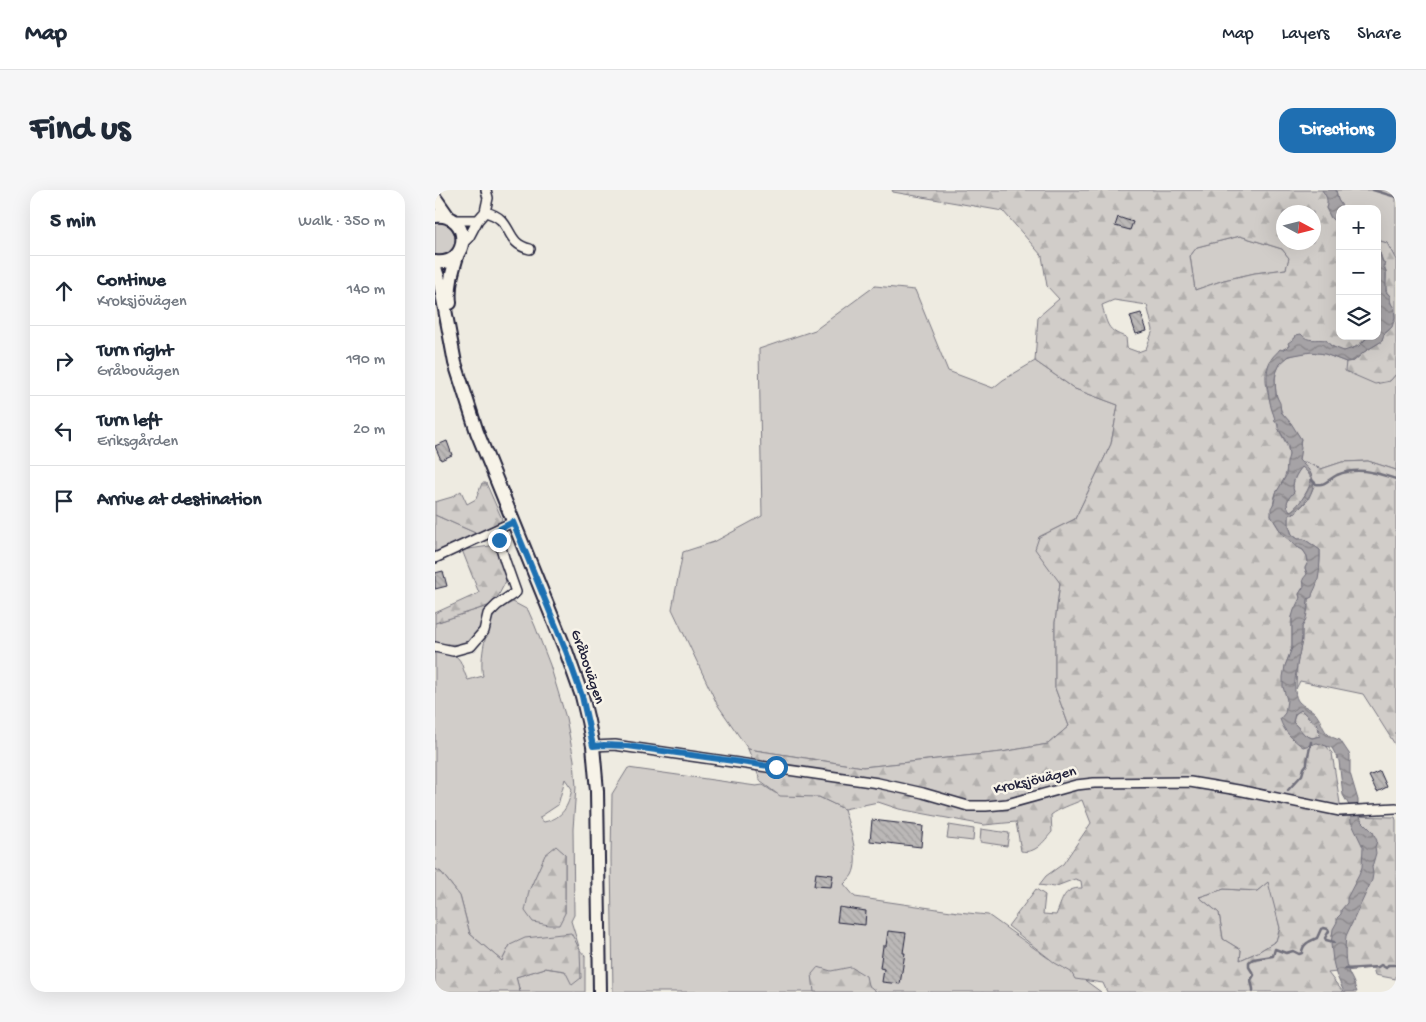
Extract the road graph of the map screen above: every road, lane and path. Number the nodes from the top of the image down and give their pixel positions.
1 (486, 190) edge
2 (435, 198) edge
3 (485, 212) junction
4 (435, 216) edge
5 (451, 219) junction
6 (478, 220) junction
7 (461, 248) junction
8 (530, 249) dead end
9 (435, 262) edge
10 (435, 268) edge
11 (466, 399) junction
12 (513, 522) junction
13 (496, 531) junction
14 (435, 558) edge
15 (435, 647) edge
16 (593, 746) junction
17 (1396, 808) edge
18 (599, 992) edge

1 - 3 street
2 - 5 main road
3 - 6 street
3 - 8 street
4 - 5 main road
5 - 6 street
5 - 7 main road
6 - 7 street
7 - 9 main road
7 - 11 main road, Gråbovägen
10 - 11 main road, Gråbovägen
11 - 12 main road, Gråbovägen
12 - 13 street
12 - 16 main road, Gråbovägen
13 - 14 street
13 - 15 street
16 - 17 street, Kroksjövägen
16 - 18 main road, Gråbovägen

